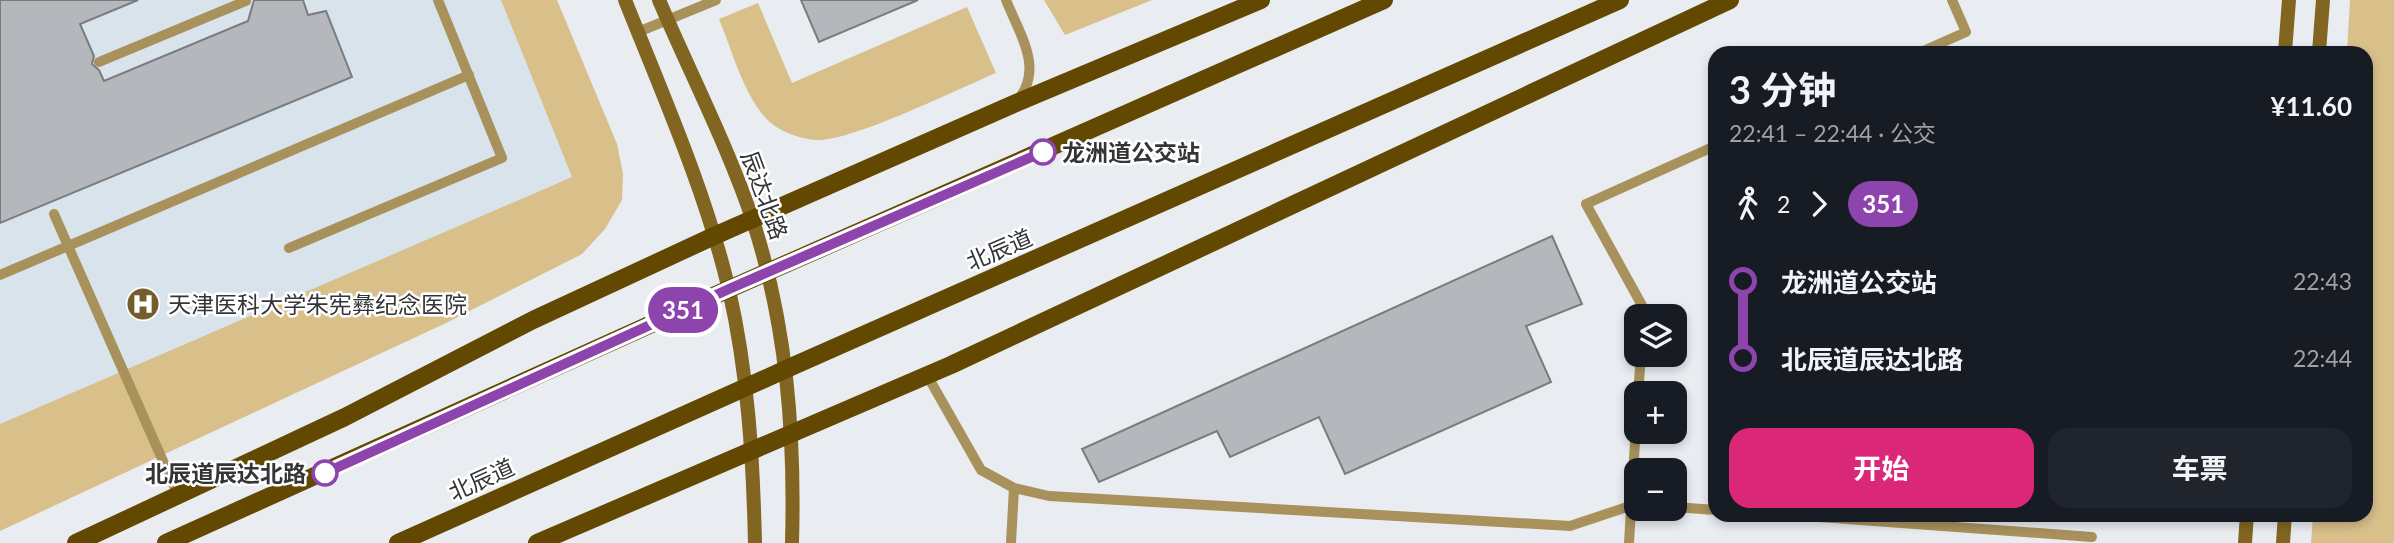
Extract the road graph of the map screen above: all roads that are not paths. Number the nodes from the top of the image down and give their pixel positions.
1 (438, 0) edge
2 (625, 0) edge
3 (659, 0) edge
4 (716, 0) edge
5 (1006, 0) edge
6 (1261, 0) edge
7 (1384, 0) edge
8 (1620, 0) edge
9 (1730, 0) edge
10 (1952, 0) edge
11 (2289, 0) edge
12 (2323, 0) edge
13 (246, 1) edge
14 (667, 20) junction
15 (638, 32) junction
16 (1934, 46) edge
17 (2285, 46) edge
18 (2319, 46) edge
19 (99, 62) dead end
20 (469, 75) junction
21 (1016, 103) junction
22 (1708, 149) edge
23 (54, 214) dead end
24 (752, 219) junction
25 (714, 236) junction
26 (68, 246) junction
27 (289, 248) dead end
28 (768, 274) junction
29 (0, 275) edge
30 (729, 289) junction
31 (1640, 304) edge
32 (786, 368) junction
33 (927, 375) junction
34 (745, 386) junction
35 (791, 433) junction
36 (751, 451) junction
37 (1014, 488) junction
38 (178, 495) junction
39 (1624, 507) edge
40 (1687, 508) edge
41 (1708, 509) edge
42 (1632, 521) edge
43 (1887, 522) edge
44 (2246, 522) edge
45 (2284, 522) edge
46 (2092, 537) dead end
47 (76, 543) edge
48 (166, 543) edge
49 (398, 543) edge
50 (537, 543) edge
51 (755, 543) edge
52 (792, 543) edge
53 (1011, 543) edge
54 (1629, 543) edge
55 (2245, 543) edge
56 (2283, 543) edge

1 - 20 lane
2 - 15 street
3 - 14 street, 辰达北路
4 - 14 lane
5 - 21 lane
6 - 21 main road
7 - 28 main road
8 - 32 main road, 北辰道
9 - 33 main road
10 - 16 lane
11 - 17 street
12 - 18 street
13 - 19 lane
14 - 15 lane
14 - 24 street, 辰达北路
15 - 25 street
20 - 26 lane
20 - 27 lane
21 - 24 main road
22 - 31 lane
23 - 26 lane
24 - 25 main road
24 - 28 street, 辰达北路
25 - 30 street
25 - 38 main road
26 - 29 lane
26 - 38 lane
28 - 30 main road
28 - 32 street, 辰达北路
30 - 34 street
30 - 48 main road
32 - 34 main road, 北辰道
32 - 35 street, 辰达北路
33 - 35 main road
33 - 37 lane
34 - 36 street
34 - 49 main road, 北辰道
35 - 36 main road
35 - 52 street, 辰达北路
36 - 50 main road
36 - 51 street
37 - 39 lane
37 - 53 lane
38 - 47 main road
40 - 41 lane
42 - 54 lane
43 - 46 lane
44 - 55 street
45 - 56 street

